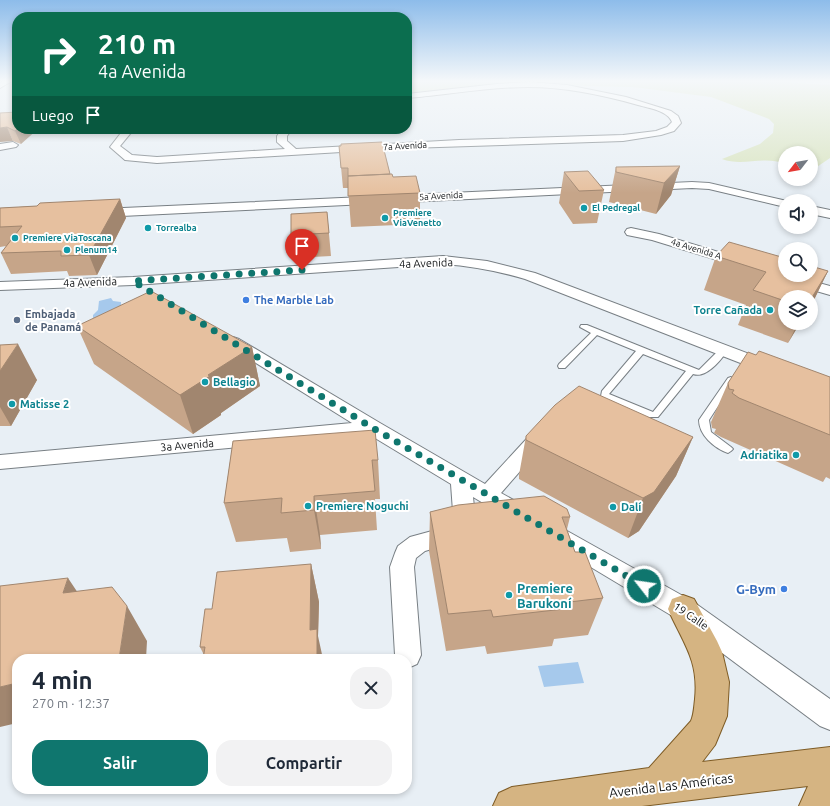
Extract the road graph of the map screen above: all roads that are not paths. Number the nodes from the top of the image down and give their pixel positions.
1 (676, 119) edge
2 (125, 134) edge
3 (283, 134) edge
4 (13, 145) edge
5 (0, 147) edge
6 (294, 152) junction
7 (778, 202) edge
8 (818, 211) edge
9 (91, 213) edge
10 (830, 214) edge
11 (631, 232) dead end
12 (754, 267) edge
13 (133, 281) junction
14 (800, 282) edge
15 (0, 286) edge
16 (830, 291) edge
17 (160, 297) edge
18 (584, 327) dead end
19 (596, 332) junction
20 (220, 334) edge
21 (724, 350) junction
22 (640, 351) junction
23 (741, 365) junction
24 (562, 366) dead end
25 (691, 371) junction
26 (778, 371) edge
27 (553, 425) edge
28 (373, 428) junction
29 (728, 449) dead end
30 (0, 462) edge
31 (461, 479) junction
32 (487, 495) junction
33 (683, 609) junction
34 (408, 654) dead end
35 (830, 716) edge
36 (830, 765) edge
37 (830, 781) edge
38 (659, 786) junction
39 (512, 806) edge
40 (818, 806) edge

1 - 6 street, 7a Avenida
2 - 6 street, 7a Avenida
3 - 6 street
4 - 5 street
7 - 9 street, 5a Avenida
8 - 10 street
11 - 12 street, 4a Avenida A
13 - 15 street, 4a Avenida
13 - 17 street
13 - 21 street, 4a Avenida
14 - 16 street
18 - 19 lane
19 - 22 lane
19 - 24 lane
20 - 28 street, 19 Calle
21 - 23 street, 4a Avenida
21 - 25 lane
22 - 25 lane
22 - 25 lane
23 - 26 street, 4a Avenida
23 - 29 lane
27 - 32 street
28 - 30 street, 3a Avenida
28 - 31 street, 19 Calle
31 - 32 street, 19 Calle
31 - 34 street
32 - 33 street, 19 Calle
33 - 35 street, 19 Calle
33 - 38 main road
36 - 38 main road, Avenida Las Américas
37 - 40 main road
38 - 39 main road, Avenida Las Américas

